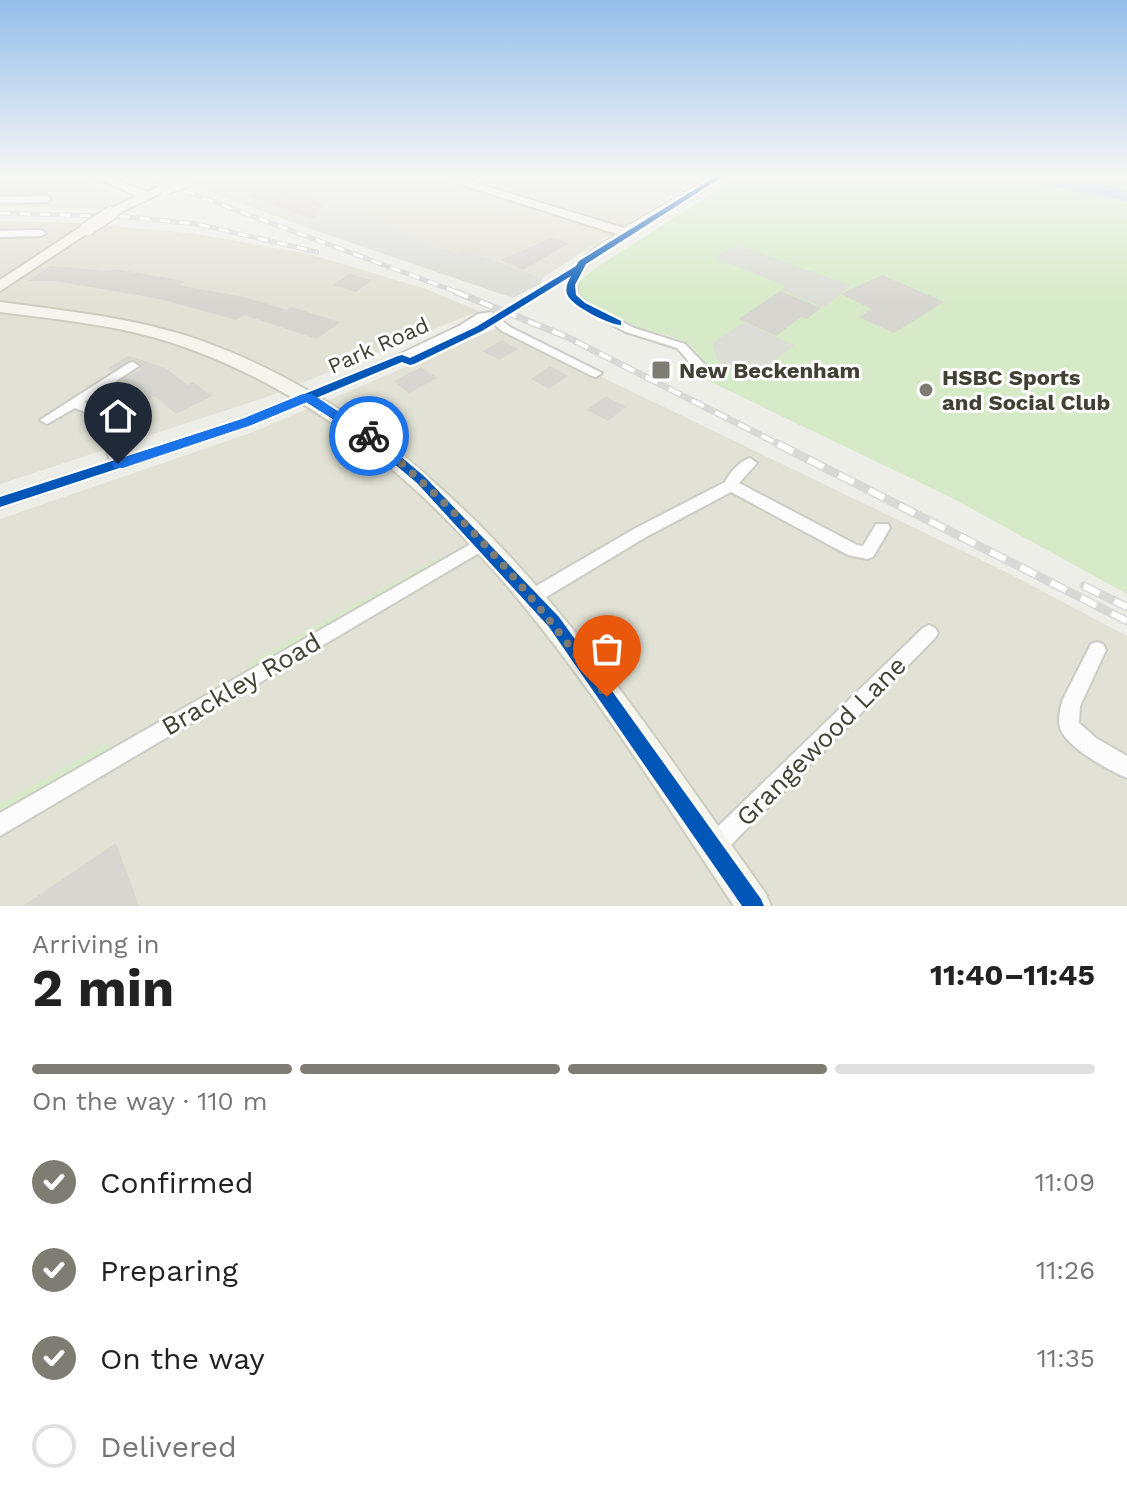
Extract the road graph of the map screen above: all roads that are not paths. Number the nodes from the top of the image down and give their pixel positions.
1 (102, 219) edge
2 (581, 219) edge
3 (649, 219) edge
4 (41, 233) dead end
5 (626, 233) junction
6 (0, 234) edge
7 (0, 287) edge
8 (0, 307) edge
9 (133, 366) dead end
10 (704, 371) dead end
11 (596, 373) dead end
12 (307, 397) junction
13 (74, 403) junction
14 (47, 420) dead end
15 (750, 463) dead end
16 (118, 464) junction
17 (731, 485) junction
18 (0, 502) edge
19 (882, 528) dead end
20 (483, 543) junction
21 (532, 597) junction
22 (929, 633) dead end
23 (1097, 650) dead end
24 (1127, 768) edge
25 (0, 825) edge
26 (713, 848) junction
27 (754, 906) edge

1 - 7 street, bridge
2 - 5 street
3 - 5 street
4 - 6 street
5 - 10 street
8 - 12 street
9 - 13 street
11 - 12 street, Park Road
12 - 16 street, Park Road
12 - 20 street
13 - 14 street
13 - 16 street
15 - 17 street
16 - 18 street, Park Road
17 - 19 street
17 - 21 street
20 - 21 street
20 - 25 street, Brackley Road
21 - 26 street
22 - 26 street, Grangewood Lane
23 - 24 street
26 - 27 street

